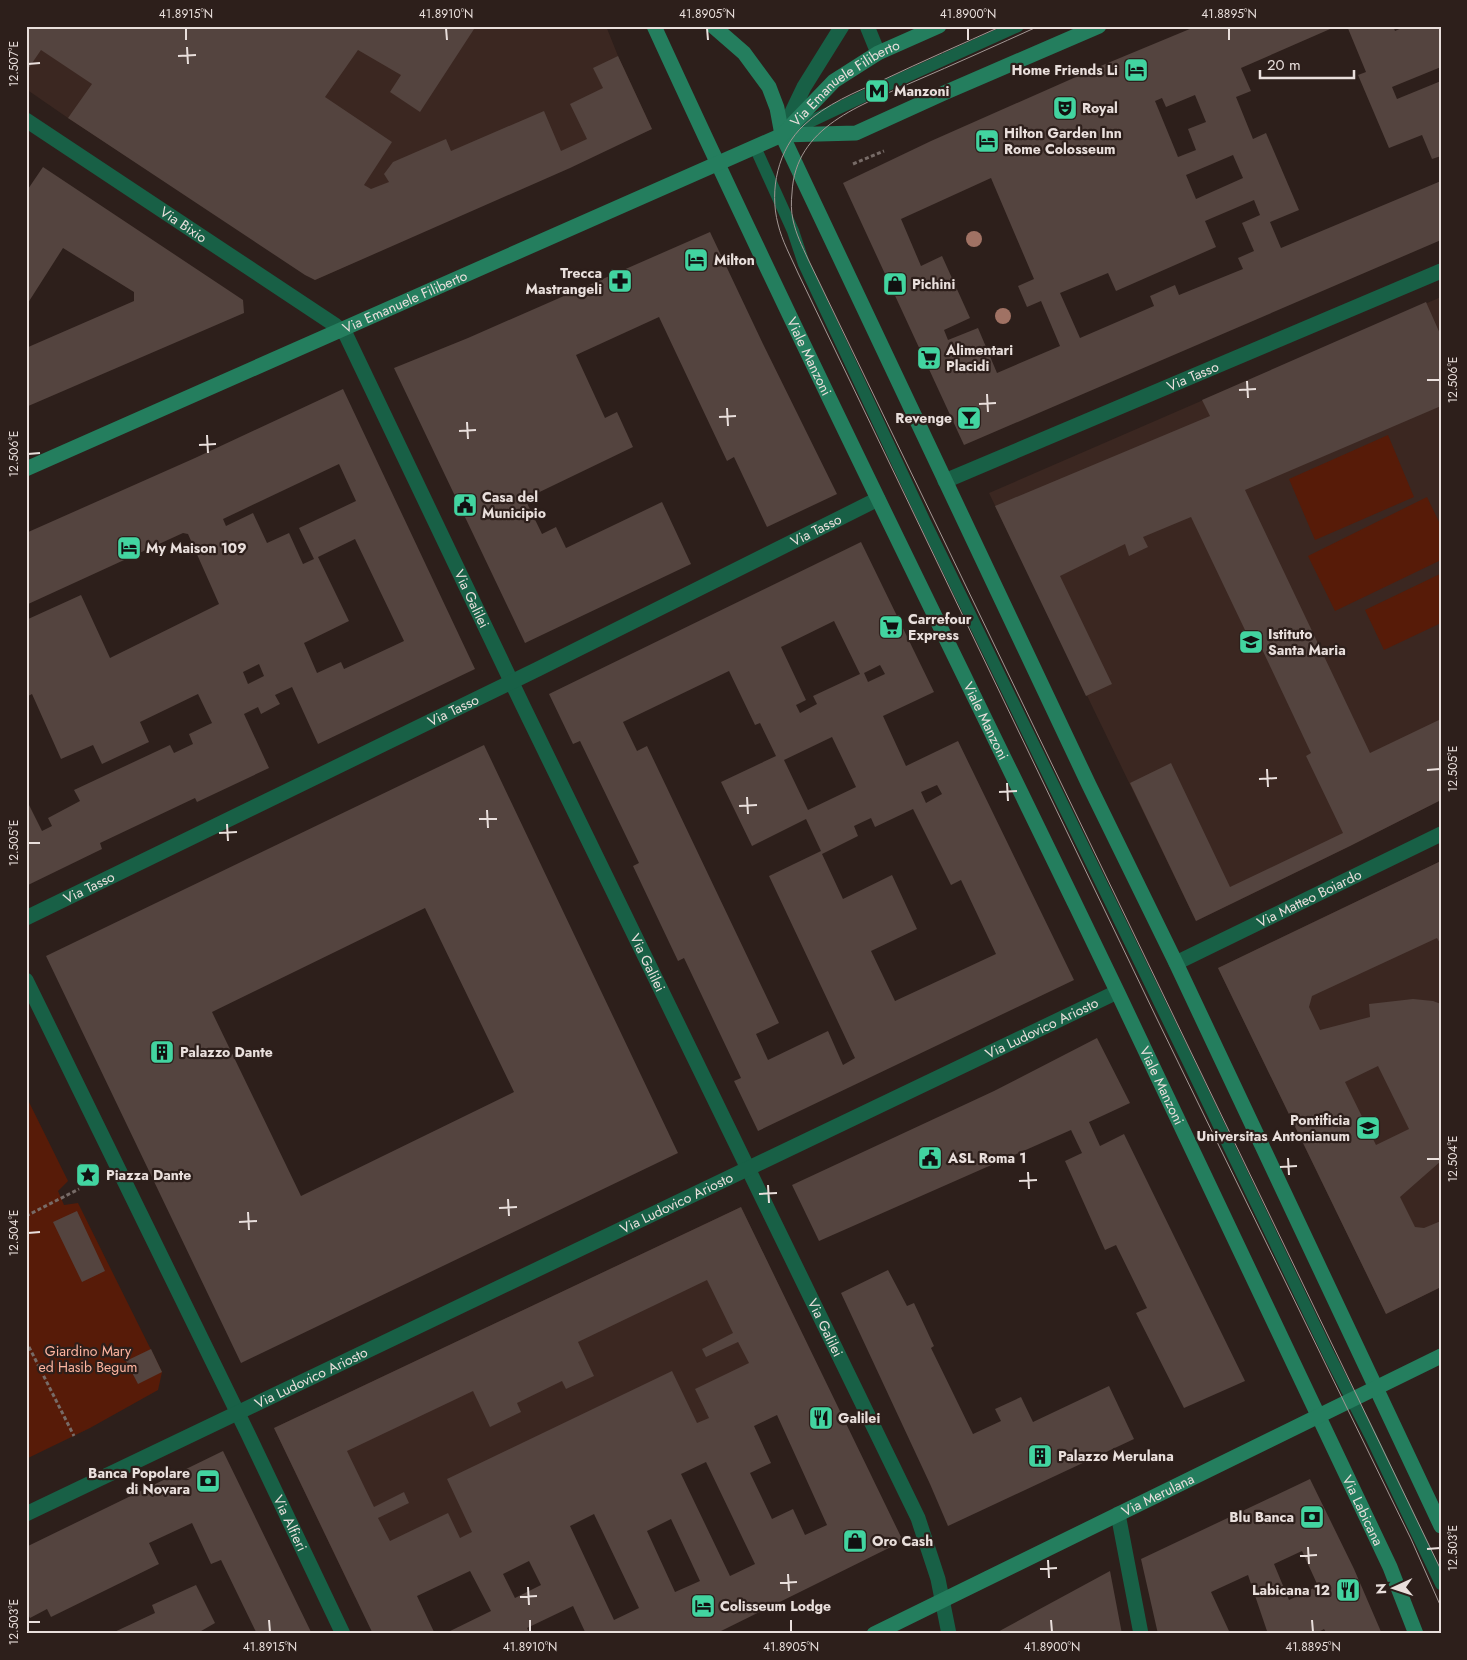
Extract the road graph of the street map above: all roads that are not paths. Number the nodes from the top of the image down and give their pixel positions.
1 (654, 26) edge
2 (713, 26) edge
3 (842, 26) edge
4 (867, 26) edge
5 (939, 26) edge
6 (1018, 26) edge
7 (1099, 26) edge
8 (878, 53) junction
9 (26, 120) edge
10 (782, 135) junction
11 (755, 147) junction
12 (717, 163) junction
13 (1441, 270) edge
14 (341, 329) junction
15 (26, 469) edge
16 (945, 481) junction
17 (878, 499) junction
18 (511, 681) junction
19 (1441, 834) edge
20 (26, 918) edge
21 (1176, 963) junction
22 (26, 980) edge
23 (1117, 992) junction
24 (748, 1169) junction
25 (1441, 1356) edge
26 (1375, 1388) junction
27 (1351, 1400) junction
28 (237, 1413) junction
29 (1318, 1416) junction
30 (26, 1514) edge
31 (1118, 1514) junction
32 (1441, 1526) edge
33 (1441, 1584) edge
34 (942, 1601) junction
35 (343, 1634) edge
36 (874, 1634) edge
37 (949, 1634) edge
38 (1141, 1634) edge
39 (1416, 1634) edge

1 - 12 main road, Viale Manzoni
2 - 10 main road
3 - 10 street
4 - 8 street
5 - 8 main road, Via Emanuele Filiberto
6 - 10 lane, Via Emanuele Filiberto
7 - 10 main road, Via Emanuele Filiberto
8 - 10 main road, Via Emanuele Filiberto
9 - 14 street, Via Bixio
10 - 11 main road, Via Emanuele Filiberto
10 - 16 main road
11 - 12 main road, Via Emanuele Filiberto
11 - 27 lane
12 - 14 main road, Via Emanuele Filiberto
12 - 17 main road, Viale Manzoni
13 - 16 street, Via Tasso
14 - 15 main road, Via Emanuele Filiberto
14 - 18 street, Via Galilei
16 - 21 main road
17 - 18 street, Via Tasso
17 - 23 main road, Viale Manzoni
18 - 20 street, Via Tasso
18 - 24 street, Via Galilei
19 - 21 street, Via Matteo Boiardo
21 - 26 main road
22 - 28 street
23 - 24 street, Via Ludovico Ariosto
23 - 29 main road, Viale Manzoni
24 - 28 street, Via Ludovico Ariosto
24 - 34 street, Via Galilei
25 - 26 main road, Via Merulana
26 - 27 main road, Via Merulana
26 - 32 main road
27 - 29 main road, Via Merulana
27 - 33 lane
28 - 30 street
28 - 35 street, Via Alfieri
29 - 31 main road, Via Merulana
29 - 39 main road, Via Labicana
31 - 34 main road, Via Merulana
31 - 38 street
34 - 36 main road, Via Merulana
34 - 37 street, Via Galilei

